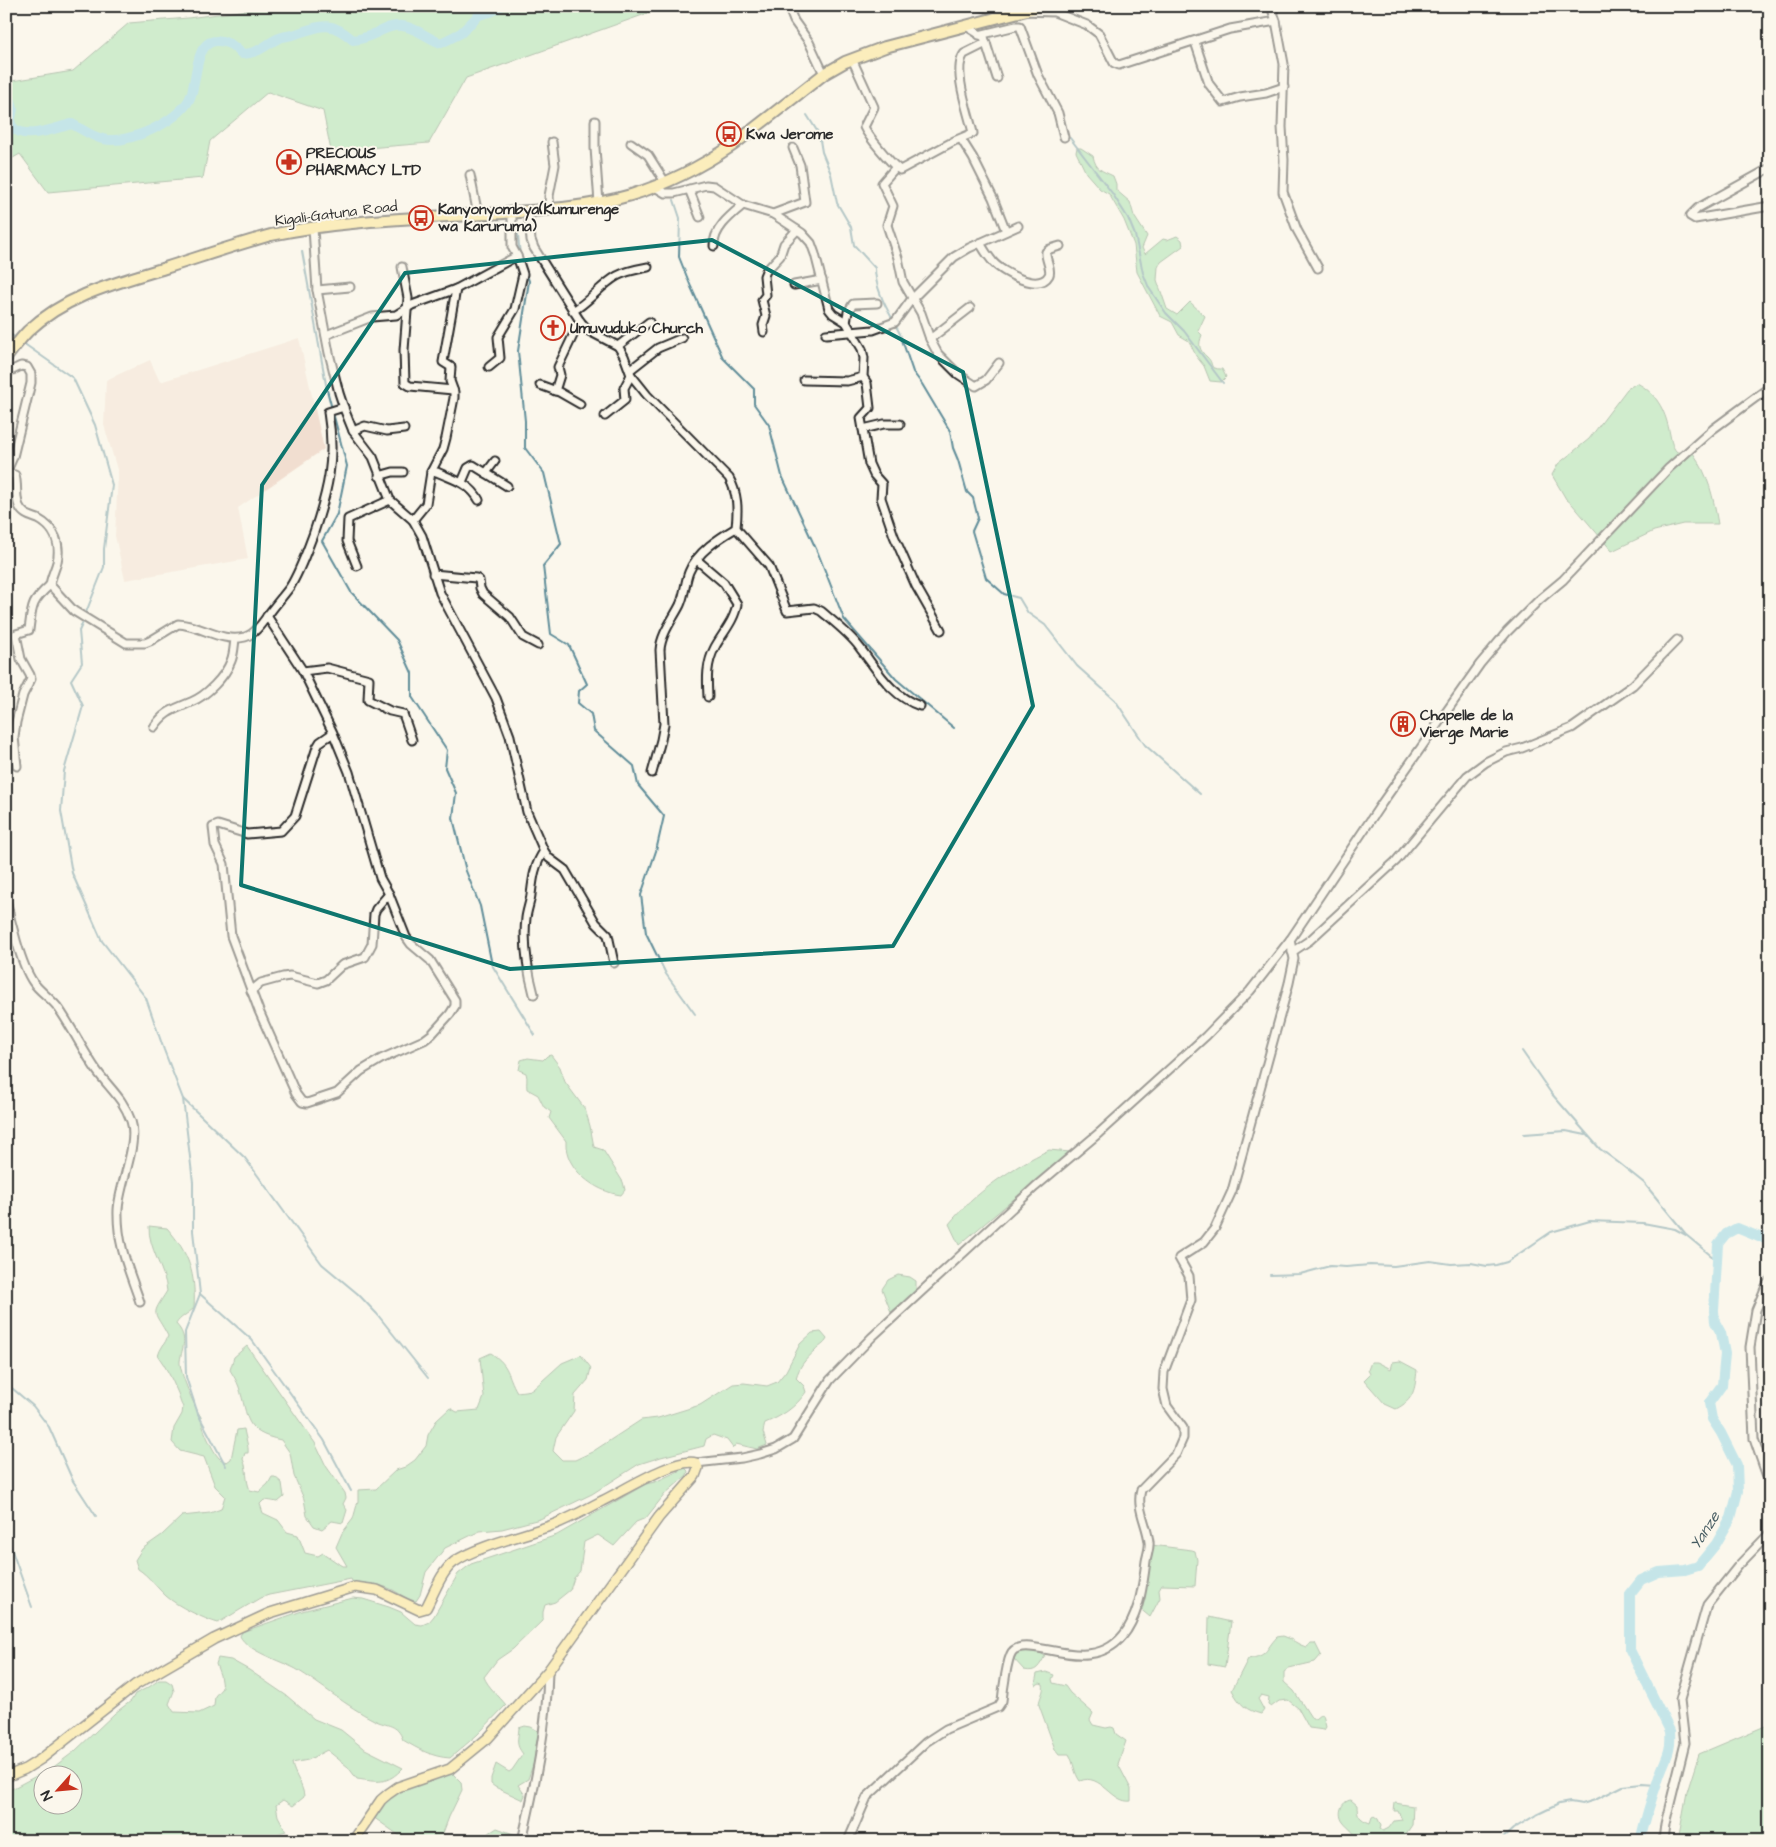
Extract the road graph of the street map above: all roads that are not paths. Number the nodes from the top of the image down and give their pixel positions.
1 (788, 6) edge
2 (980, 6) edge
3 (1042, 6) edge
4 (1271, 6) edge
5 (1022, 9) edge
6 (1010, 15) junction
7 (1276, 21) junction
8 (966, 26) junction
9 (980, 34) junction
10 (1195, 42) junction
11 (986, 43) junction
12 (852, 59) junction
13 (824, 74) junction
14 (997, 78) dead end
15 (1284, 87) junction
16 (595, 121) dead end
17 (1064, 137) dead end
18 (961, 139) junction
19 (552, 142) dead end
20 (631, 143) dead end
21 (793, 148) dead end
22 (896, 167) junction
23 (1770, 168) edge
24 (470, 175) dead end
25 (665, 182) junction
26 (655, 187) junction
27 (689, 189) junction
28 (599, 203) junction
29 (743, 205) junction
30 (1770, 206) edge
31 (550, 209) junction
32 (528, 211) junction
33 (512, 212) junction
34 (773, 214) junction
35 (478, 215) junction
36 (700, 217) dead end
37 (1018, 226) dead end
38 (313, 228) junction
39 (797, 230) junction
40 (1006, 231) junction
41 (980, 243) junction
42 (714, 246) dead end
43 (1060, 246) dead end
44 (518, 256) junction
45 (402, 267) dead end
46 (648, 267) dead end
47 (1318, 268) dead end
48 (822, 280) junction
49 (794, 285) dead end
50 (350, 287) dead end
51 (456, 289) junction
52 (316, 290) junction
53 (911, 300) junction
54 (877, 303) dead end
55 (970, 308) dead end
56 (406, 309) junction
57 (573, 311) junction
58 (580, 321) junction
59 (649, 322) dead end
60 (846, 322) junction
61 (852, 331) junction
62 (764, 332) dead end
63 (826, 334) dead end
64 (326, 335) junction
65 (682, 338) dead end
66 (930, 339) junction
67 (618, 346) junction
68 (6, 358) edge
69 (1000, 363) dead end
70 (489, 367) dead end
71 (630, 372) junction
72 (6, 373) edge
73 (863, 377) junction
74 (804, 380) dead end
75 (540, 384) dead end
76 (1770, 387) edge
77 (453, 390) junction
78 (555, 391) junction
79 (580, 404) dead end
80 (344, 407) junction
81 (605, 416) dead end
82 (900, 424) dead end
83 (404, 429) dead end
84 (864, 429) junction
85 (353, 432) junction
86 (10, 458) edge
87 (495, 461) dead end
88 (403, 472) dead end
89 (431, 472) junction
90 (6, 473) edge
91 (486, 473) junction
92 (380, 476) junction
93 (462, 482) junction
94 (507, 486) dead end
95 (390, 500) junction
96 (480, 500) dead end
97 (413, 520) junction
98 (736, 528) junction
99 (697, 560) junction
100 (357, 566) dead end
101 (433, 574) junction
102 (50, 585) junction
103 (267, 616) junction
104 (941, 630) dead end
105 (235, 639) junction
106 (1677, 640) dead end
107 (538, 645) dead end
108 (303, 671) junction
109 (708, 698) dead end
110 (920, 706) dead end
111 (154, 728) dead end
112 (333, 733) junction
113 (412, 740) dead end
114 (17, 766) dead end
115 (652, 773) dead end
116 (544, 851) junction
117 (389, 894) junction
118 (6, 899) edge
119 (1290, 940) junction
120 (1292, 952) junction
121 (614, 962) dead end
122 (251, 991) junction
123 (534, 994) dead end
124 (1770, 1281) edge
125 (140, 1302) dead end
126 (696, 1463) junction
127 (1770, 1485) edge
128 (1770, 1533) edge
129 (548, 1671) junction
130 (6, 1777) edge
131 (523, 1839) edge
132 (353, 1841) edge
133 (848, 1841) edge
134 (1663, 1841) edge

1 - 13 street
2 - 6 street
3 - 5 highway, Kigali-Gatuna Road
4 - 7 street
5 - 6 highway, Kigali-Gatuna Road
5 - 10 street
6 - 8 highway, Kigali-Gatuna Road
7 - 10 street
7 - 15 street
8 - 9 street
8 - 12 highway, Kigali-Gatuna Road
9 - 11 street
9 - 17 street
10 - 15 street
11 - 14 street
11 - 18 street
12 - 13 highway, Kigali-Gatuna Road
12 - 22 street
13 - 25 highway, Kigali-Gatuna Road
15 - 47 street
16 - 28 street
18 - 22 street
18 - 40 street
19 - 31 street
20 - 25 street
21 - 34 street
22 - 53 street
23 - 30 street
24 - 35 street
25 - 26 highway, Kigali-Gatuna Road
26 - 27 street
26 - 28 highway, Kigali-Gatuna Road
27 - 29 street
27 - 36 street
28 - 31 highway, Kigali-Gatuna Road
29 - 34 street
29 - 42 street
31 - 32 highway, Kigali-Gatuna Road
32 - 33 highway, Kigali-Gatuna Road
32 - 57 street
33 - 35 highway, Kigali-Gatuna Road
33 - 44 street
34 - 39 street
35 - 38 highway, Kigali-Gatuna Road
37 - 40 street
38 - 52 street
38 - 68 highway, Kigali-Gatuna Road
39 - 48 street
39 - 62 street
40 - 41 street
41 - 43 street
41 - 53 street
44 - 51 street
44 - 70 street
45 - 56 street
46 - 57 street
48 - 49 street
48 - 60 street
50 - 52 street
51 - 56 street
51 - 77 street
52 - 64 street
53 - 61 street
53 - 66 street
54 - 60 street
55 - 66 street
56 - 64 street
56 - 77 street
57 - 58 street
58 - 67 street
58 - 78 street
59 - 67 street
60 - 61 street
61 - 63 street
61 - 73 street
64 - 80 street
65 - 71 street
66 - 69 street
67 - 71 street
71 - 81 street
71 - 98 street
72 - 86 street
73 - 74 street
73 - 84 street
75 - 78 street
76 - 119 street
77 - 89 street
78 - 79 street
80 - 85 street
80 - 103 street
82 - 84 street
83 - 85 street
84 - 104 street
85 - 92 street
86 - 90 street
87 - 91 street
88 - 92 street
89 - 93 street
89 - 97 street
90 - 102 street
91 - 93 street
91 - 94 street
92 - 95 street
93 - 96 street
95 - 97 street
95 - 100 street
97 - 101 street
98 - 99 street
98 - 110 street
99 - 109 street
99 - 115 street
101 - 107 street
101 - 116 street
102 - 105 street
102 - 114 street
103 - 105 street
103 - 108 street
105 - 111 street
106 - 120 street
108 - 112 street
108 - 113 street
112 - 117 street
112 - 122 street
116 - 121 street
116 - 123 street
117 - 122 street
117 - 122 street
118 - 125 street
119 - 120 street
119 - 126 street
120 - 133 street
124 - 127 street
126 - 129 main road
126 - 130 main road
128 - 134 street
129 - 131 street
129 - 132 main road

